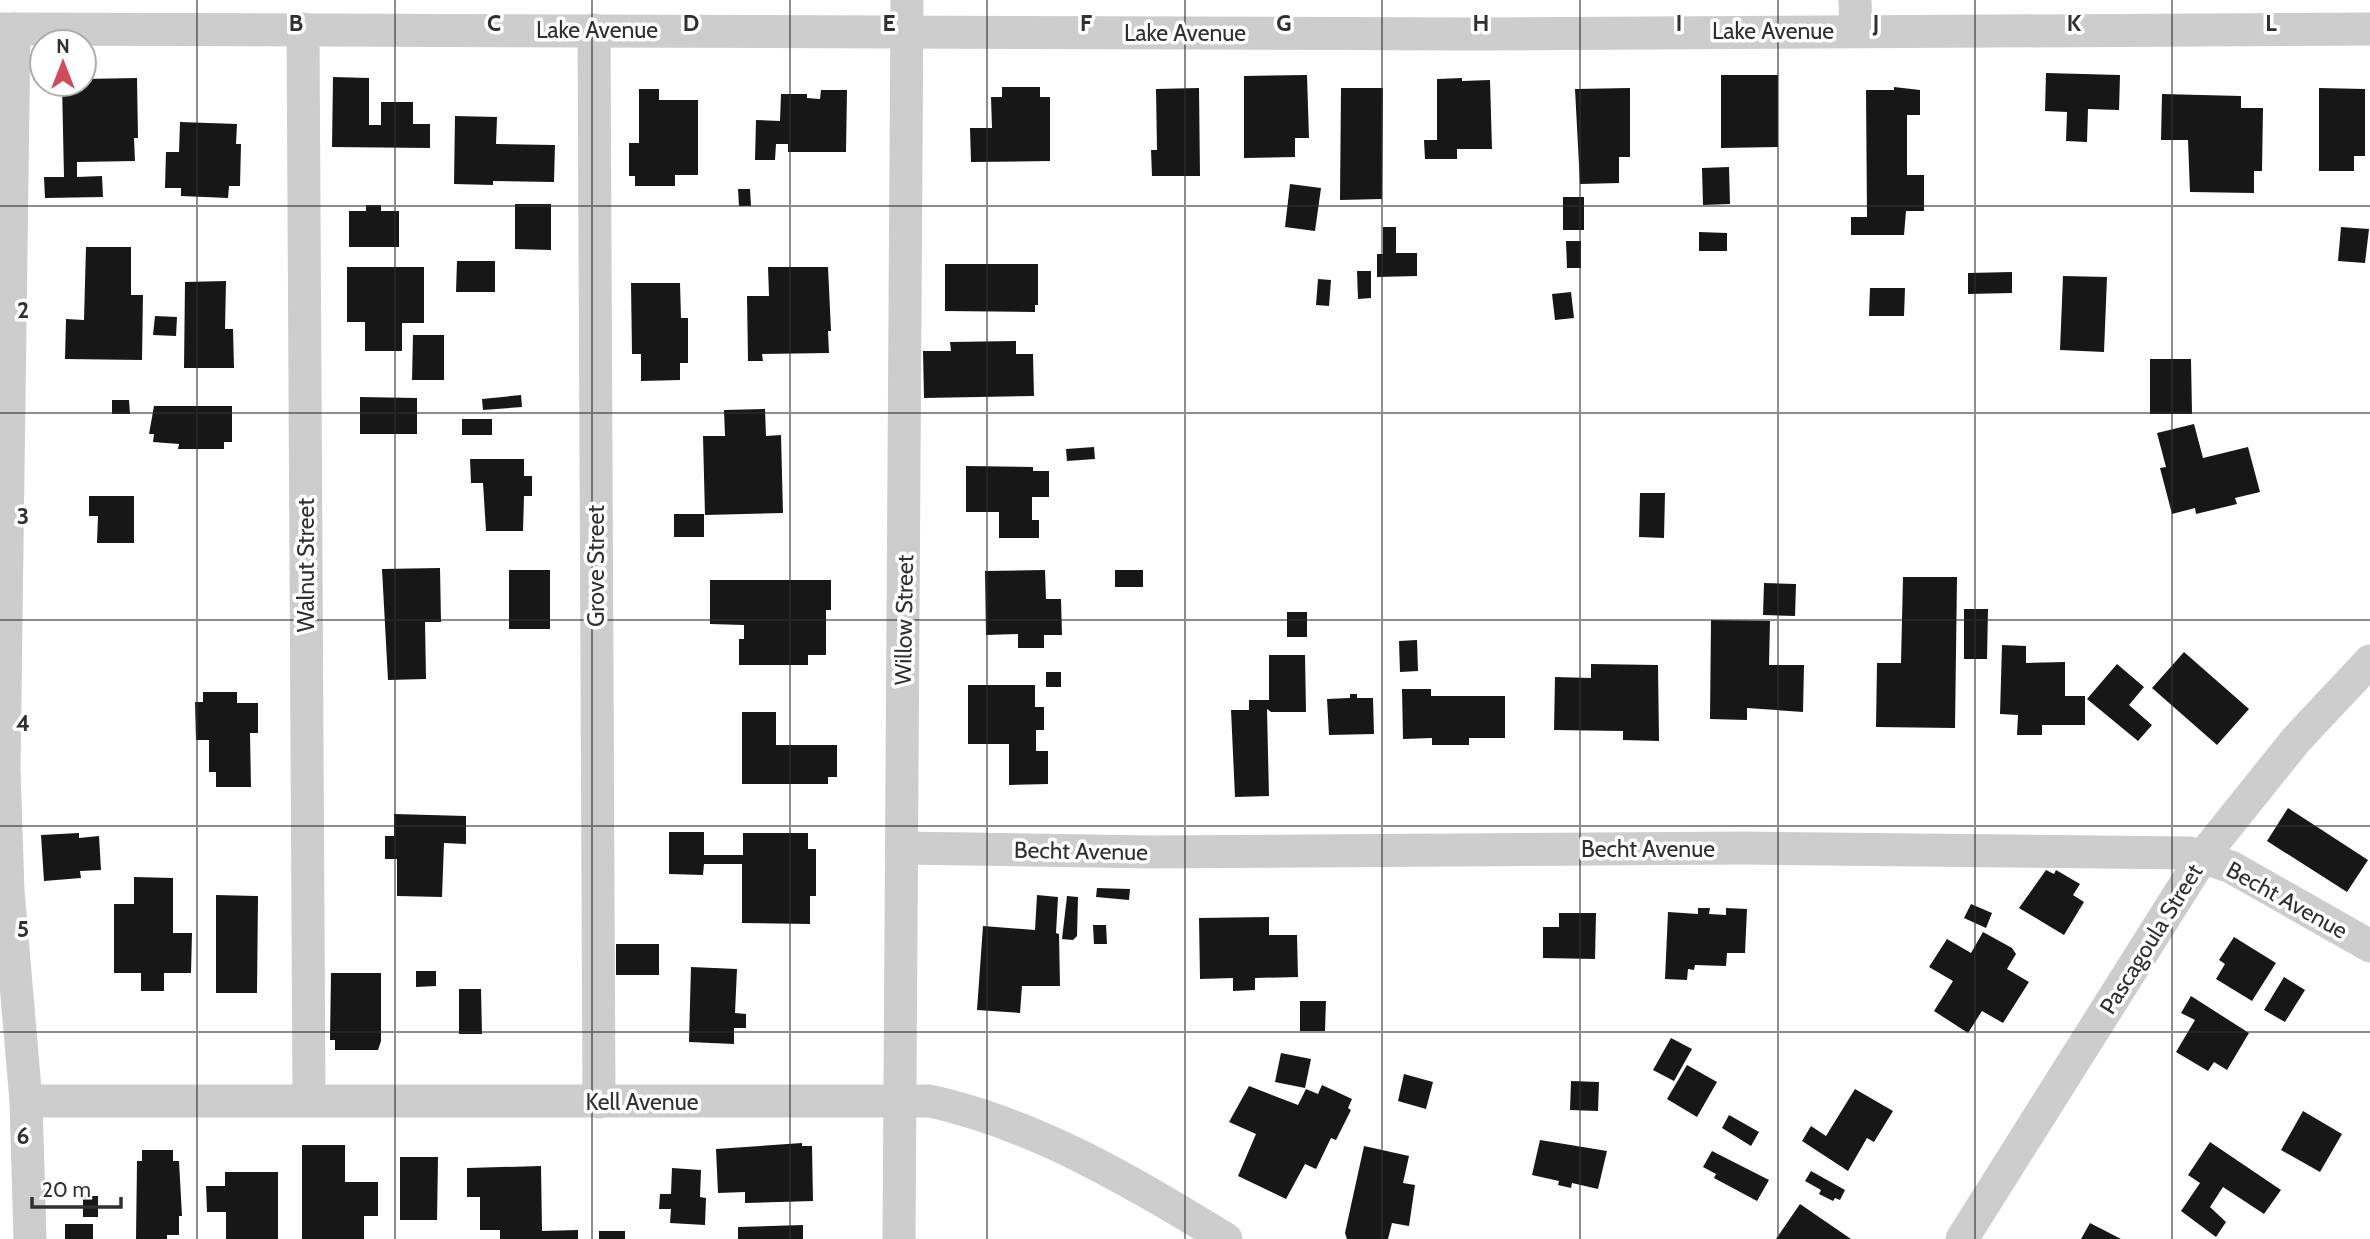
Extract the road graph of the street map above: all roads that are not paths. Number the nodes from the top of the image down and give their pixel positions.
1 (1855, 15) edge
2 (907, 16) edge
3 (7, 29) edge
4 (303, 29) junction
5 (2370, 29) edge
6 (594, 30) junction
7 (2370, 661) edge
8 (902, 848) junction
9 (2203, 856) junction
10 (2370, 946) edge
11 (309, 1100) junction
12 (26, 1101) junction
13 (599, 1102) junction
14 (900, 1102) junction
15 (30, 1239) edge
16 (899, 1239) edge
17 (1226, 1239) edge
18 (1962, 1239) edge

1 - 2 street, Lake Avenue
1 - 5 street, Lake Avenue
2 - 6 street, Lake Avenue
2 - 8 street, Willow Street
3 - 4 street, Lake Avenue
3 - 12 street
4 - 6 street, Lake Avenue
4 - 11 street, Walnut Street
6 - 13 street, Grove Street
7 - 9 street, Pascagoula Street
8 - 9 street, Becht Avenue
8 - 14 street, Willow Street
9 - 10 street, Becht Avenue
9 - 18 street, Pascagoula Street
11 - 12 street, Kell Avenue
11 - 13 street, Kell Avenue
12 - 15 street
13 - 14 street, Kell Avenue
14 - 16 street, Willow Street
14 - 17 street, Kell Avenue

